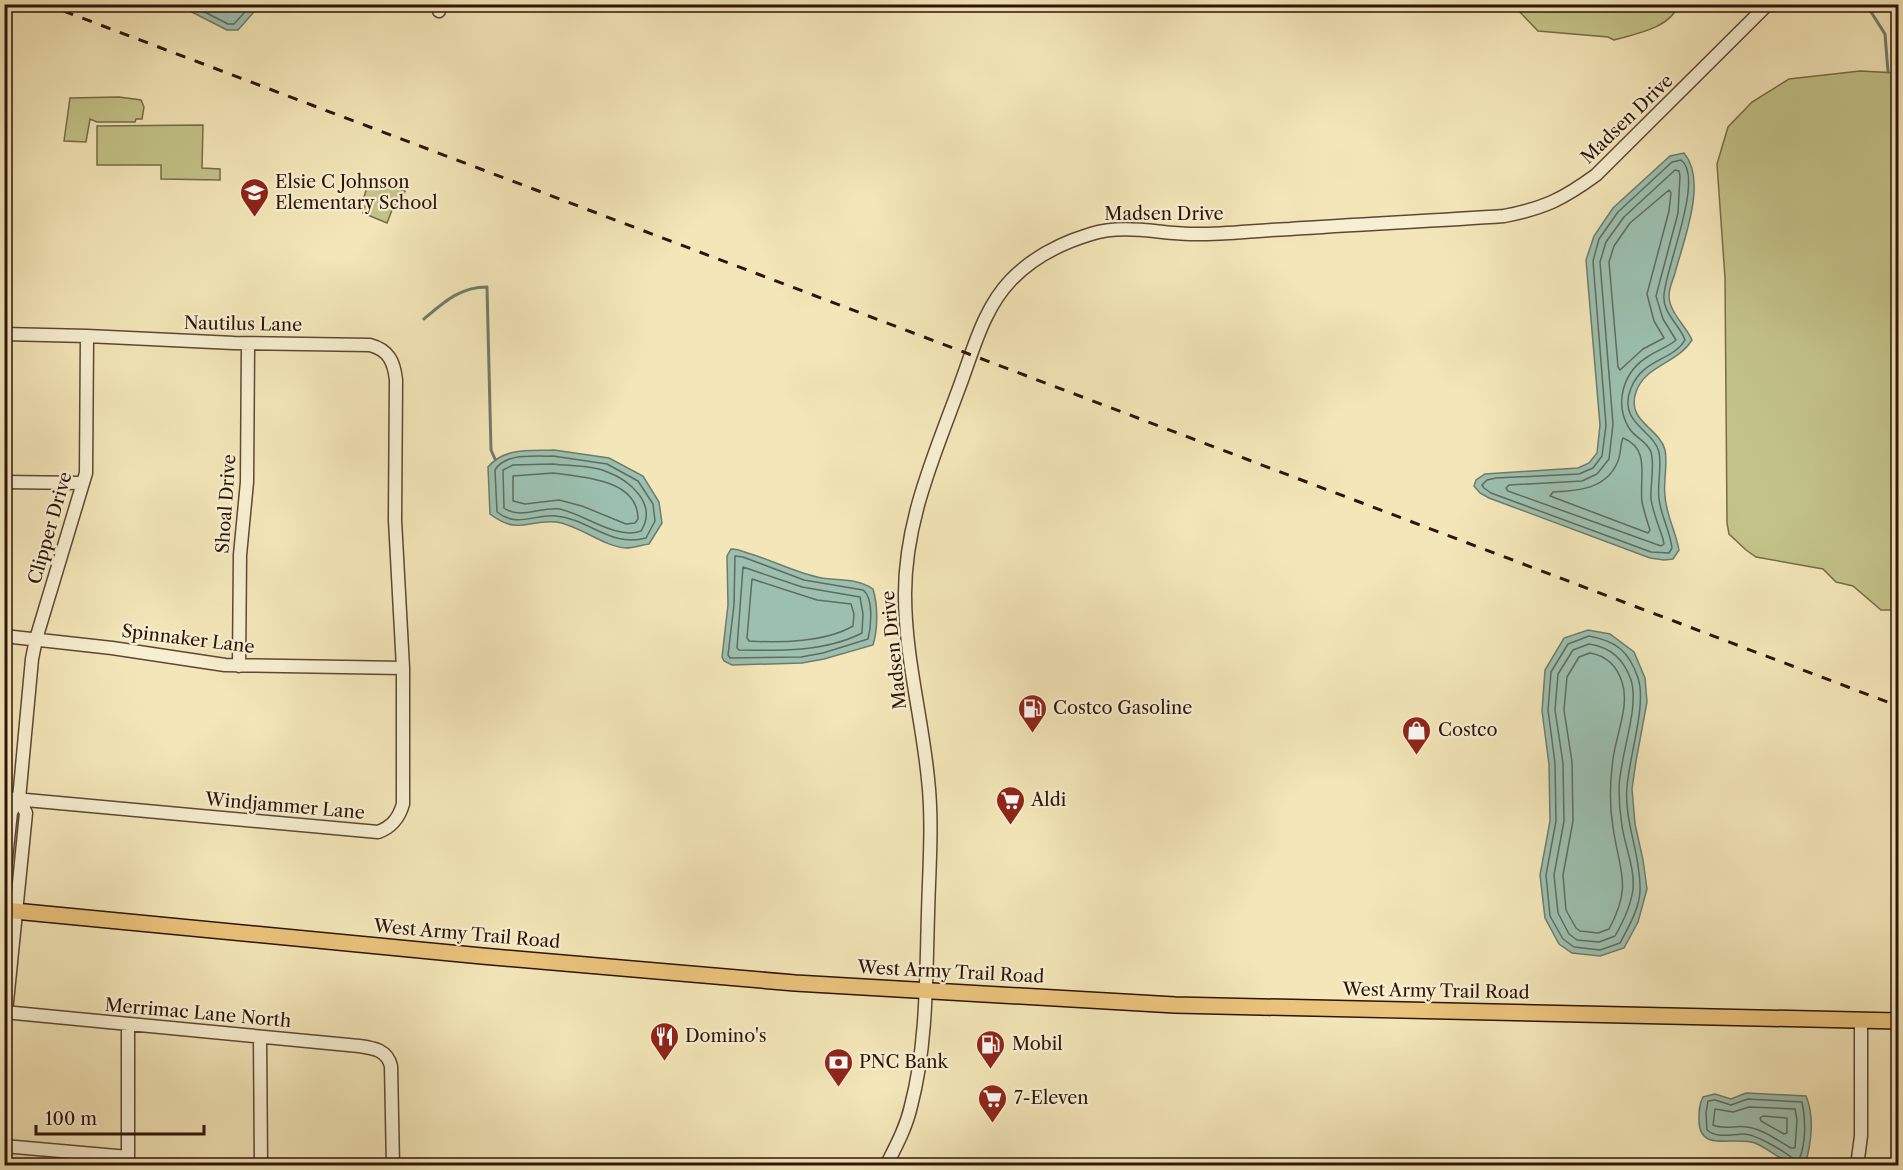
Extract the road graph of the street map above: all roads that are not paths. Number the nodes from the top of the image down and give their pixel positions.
1 (1768, 4) edge
2 (4, 334) edge
3 (87, 336) junction
4 (248, 344) junction
5 (396, 442) joint
6 (4, 482) edge
7 (83, 483) junction
8 (4, 636) edge
9 (36, 639) junction
10 (239, 666) junction
11 (403, 668) junction
12 (4, 798) edge
13 (19, 799) junction
14 (4, 877) edge
15 (10, 910) edge
16 (925, 990) junction
17 (5, 1012) edge
18 (1861, 1020) junction
19 (1899, 1021) edge
20 (128, 1024) junction
21 (260, 1037) junction
22 (4, 1146) edge
23 (128, 1161) edge
24 (261, 1166) edge
25 (393, 1166) edge
26 (886, 1166) edge
27 (1857, 1166) edge

1 - 16 street, Madsen Drive
2 - 3 street, Nautilus Lane
3 - 4 street, Nautilus Lane
3 - 7 street, Clipper Drive
4 - 5 street, Nautilus Lane
4 - 10 street, Shoal Drive
5 - 11 street, Windjammer Lane
6 - 7 street
7 - 9 street, Clipper Drive
8 - 9 street, Spinnaker Lane
9 - 10 street, Spinnaker Lane
9 - 13 street, Clipper Drive
10 - 11 street, Spinnaker Lane
11 - 13 street, Windjammer Lane
12 - 13 street, Windjammer Lane
13 - 14 street, Clipper Drive
13 - 15 street, Clipper Drive
15 - 16 main road, West Army Trail Road
15 - 17 street, Clipper Drive
16 - 18 main road, West Army Trail Road
16 - 26 street, Madsen Drive
17 - 20 street, Merrimac Lane North
18 - 19 main road, West Army Trail Road
18 - 27 street
20 - 21 street, Merrimac Lane North
20 - 23 street
21 - 24 street
21 - 25 street, Merrimac Lane North
22 - 23 street

